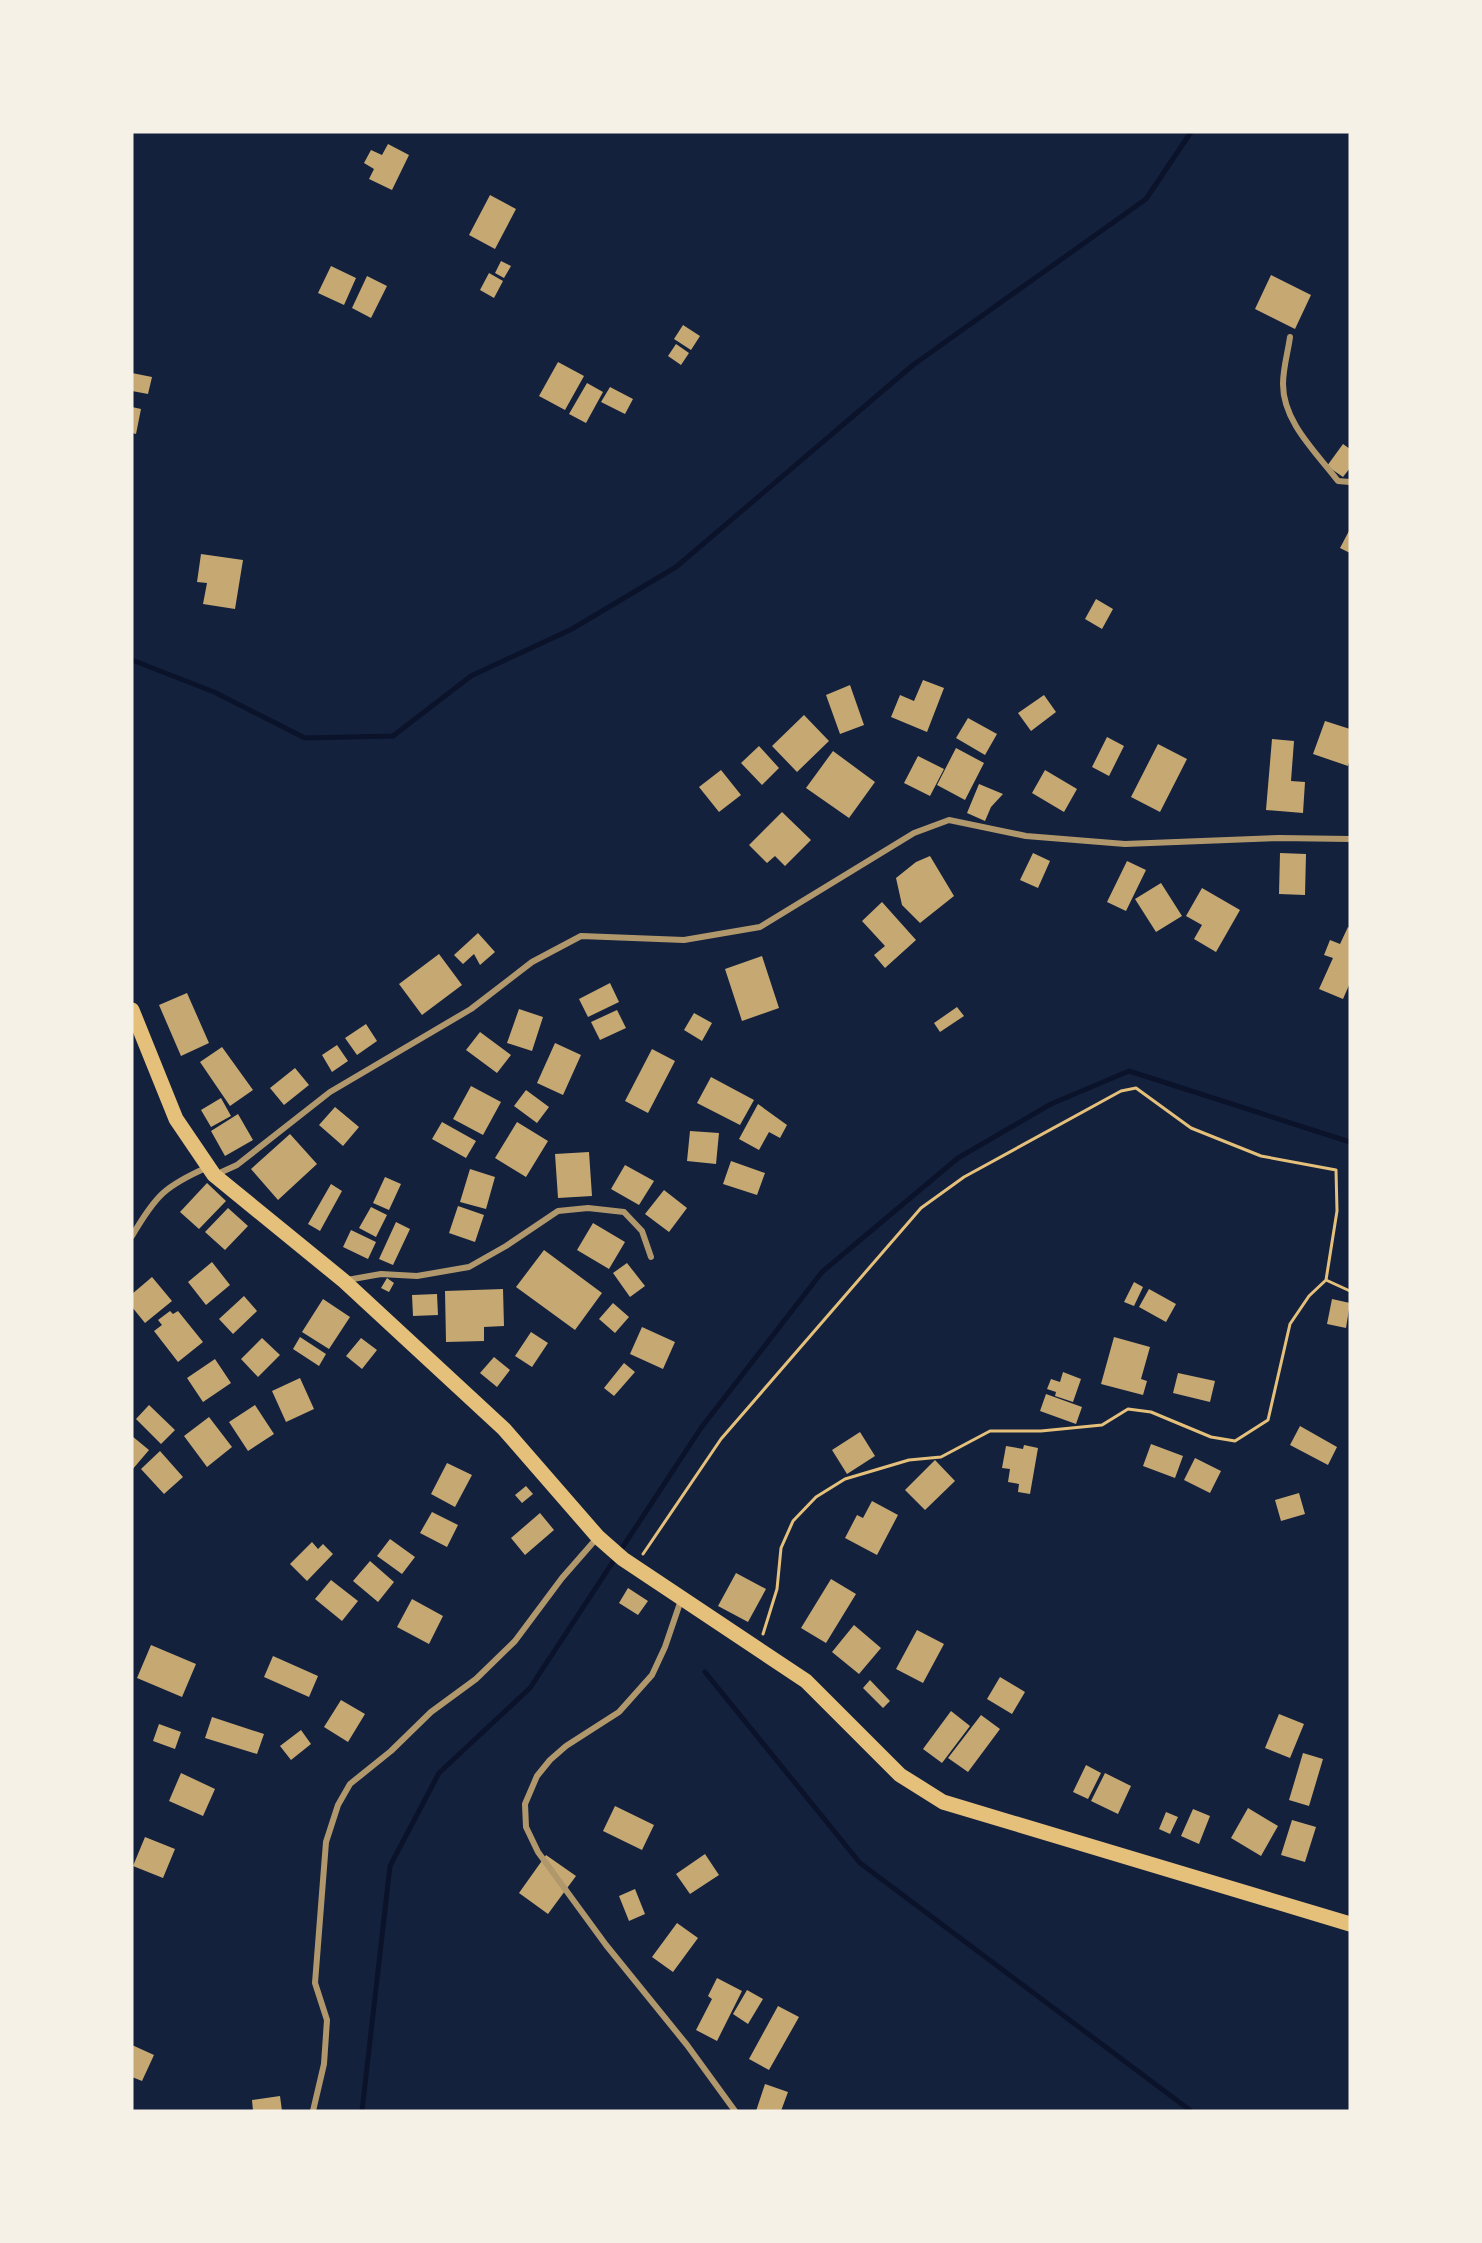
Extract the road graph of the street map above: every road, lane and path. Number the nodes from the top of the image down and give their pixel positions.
1 (1290, 337) dead end
2 (1350, 482) edge
3 (1350, 839) edge
4 (132, 1010) edge
5 (212, 1171) junction
6 (132, 1236) edge
7 (651, 1257) dead end
8 (1326, 1280) junction
9 (344, 1281) junction
10 (1350, 1291) edge
11 (598, 1537) junction
12 (628, 1564) junction
13 (681, 1600) junction
14 (757, 1650) junction
15 (1350, 1924) edge
16 (312, 2111) edge
17 (735, 2111) edge

1 - 2 street
3 - 5 street
4 - 5 main road
5 - 6 street
5 - 9 main road
7 - 9 street
8 - 10 path
8 - 12 path
8 - 14 path
9 - 11 main road
11 - 12 main road
11 - 16 street
12 - 13 main road
13 - 14 main road
13 - 17 street
14 - 15 main road

